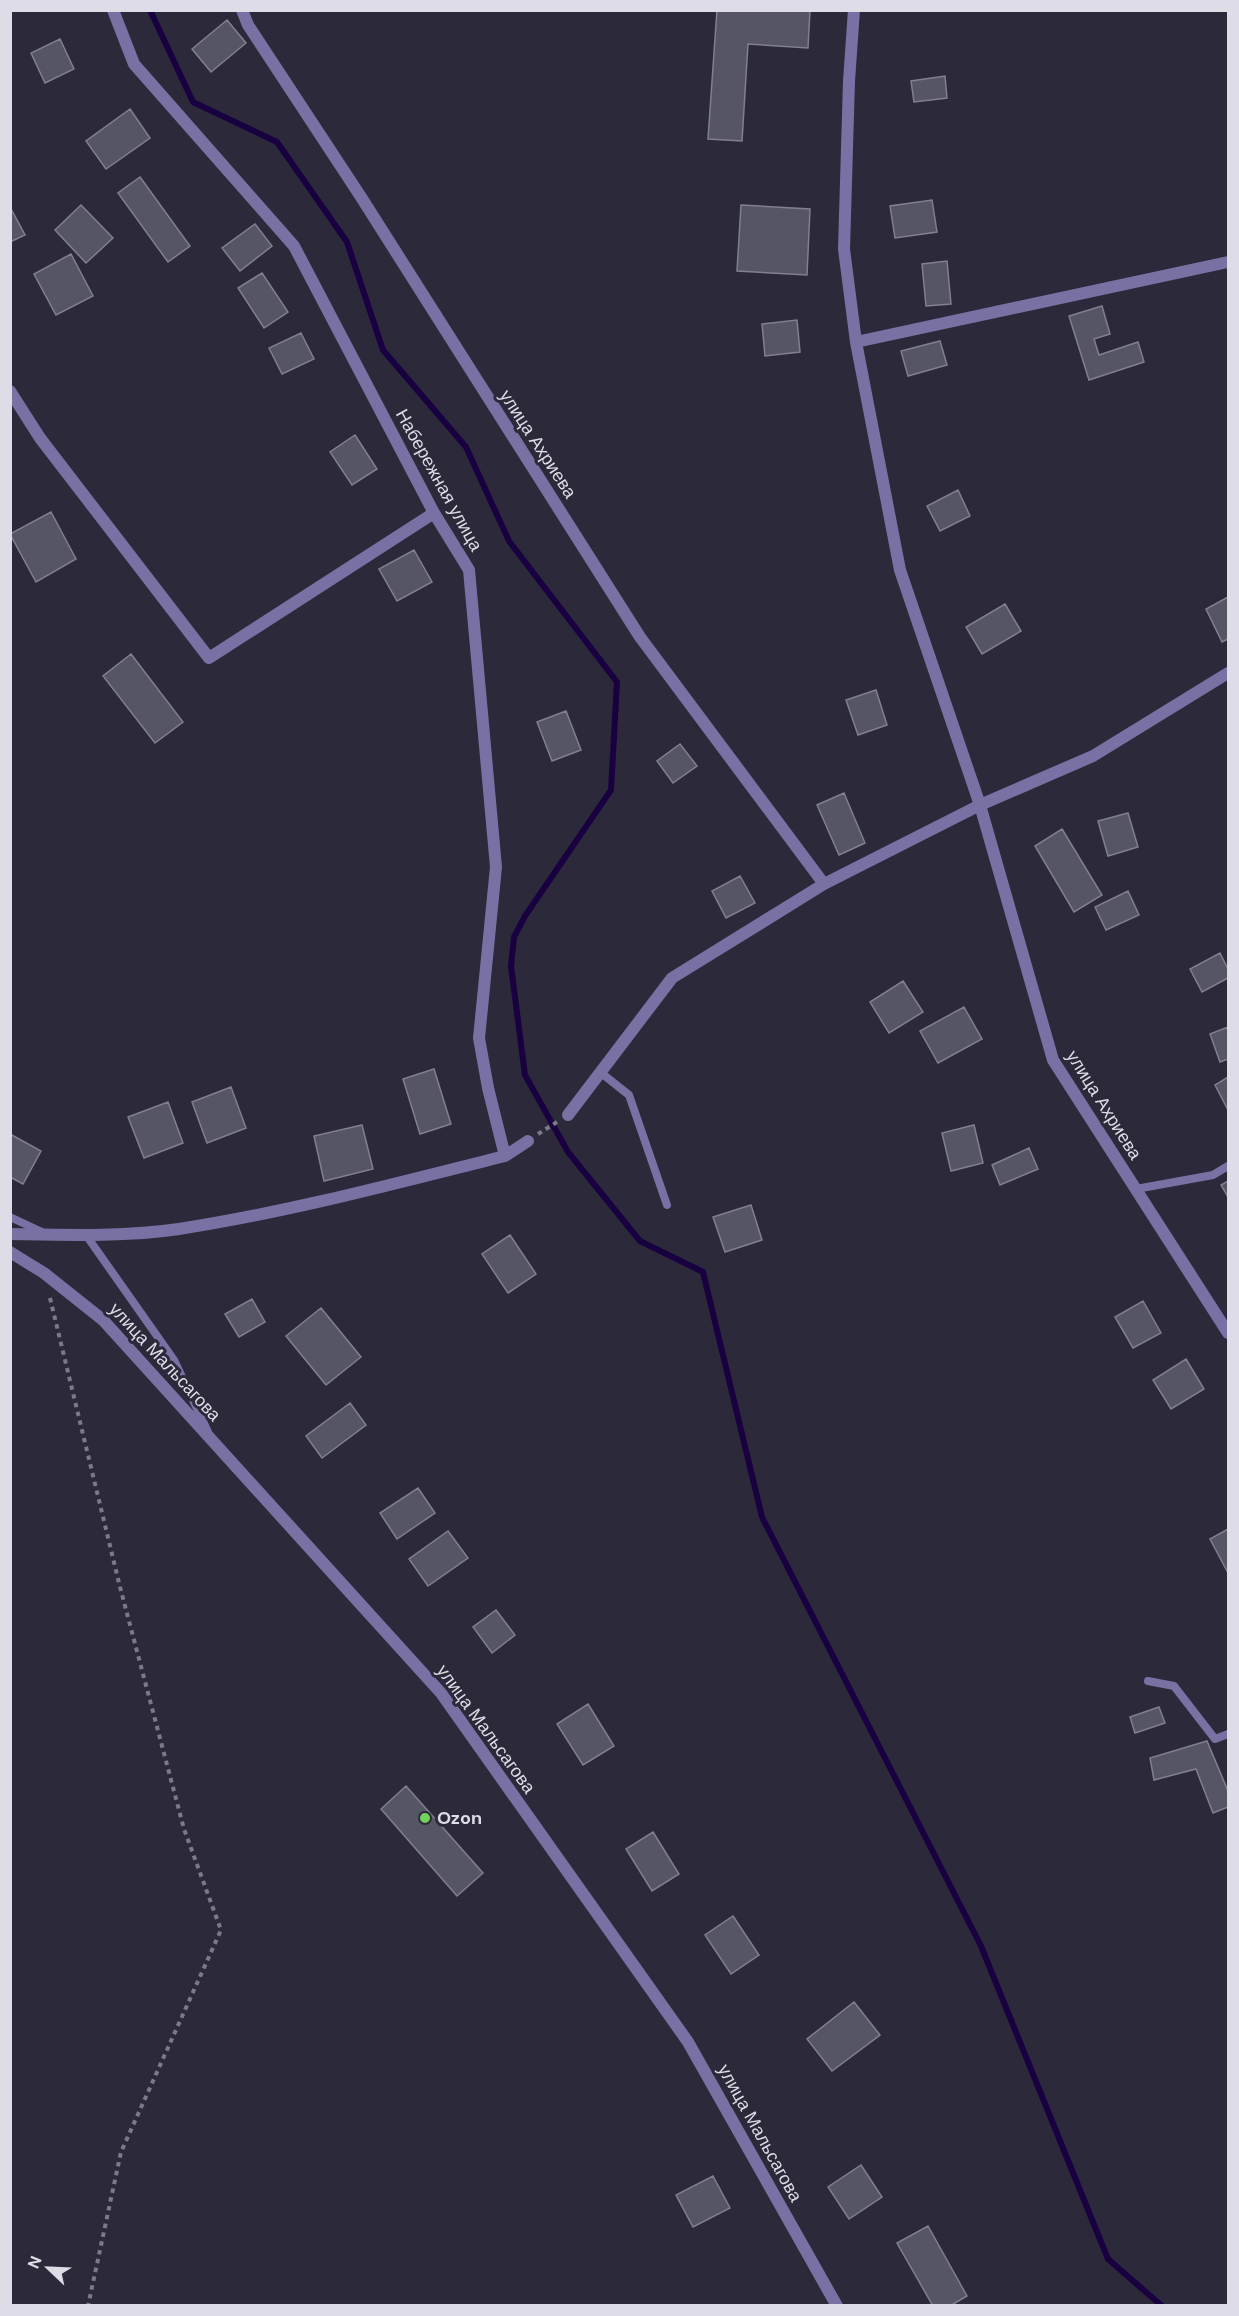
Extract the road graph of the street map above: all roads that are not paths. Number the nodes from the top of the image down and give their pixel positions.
1 (113, 10) edge
2 (242, 10) edge
3 (854, 10) edge
4 (1228, 262) edge
5 (856, 342) junction
6 (10, 391) edge
7 (434, 513) junction
8 (1228, 673) edge
9 (980, 805) junction
10 (824, 884) junction
11 (600, 1072) junction
12 (568, 1115) road end
13 (528, 1141) road end
14 (505, 1156) junction
15 (1228, 1166) edge
16 (1136, 1189) junction
17 (667, 1205) dead end
18 (10, 1217) edge
19 (10, 1234) edge
20 (47, 1234) junction
21 (86, 1235) junction
22 (10, 1252) edge
23 (1228, 1334) edge
24 (211, 1438) junction
25 (1148, 1681) dead end
26 (1228, 1734) edge
27 (837, 2306) edge

1 - 7 street, Набережная улица
2 - 10 street, улица Ахриева
3 - 5 street, улица Ахриева
4 - 5 street
5 - 9 street, улица Ахриева
6 - 7 street
7 - 14 street, Набережная улица
8 - 9 street
9 - 10 street
9 - 16 street, улица Ахриева
10 - 11 street
11 - 12 street
11 - 17 lane
13 - 14 street
14 - 21 street
15 - 16 lane
16 - 23 street, улица Ахриева
18 - 20 lane
19 - 20 street
20 - 21 street
21 - 24 lane
22 - 24 street, улица Мальсагова
24 - 27 street, улица Мальсагова
25 - 26 lane

